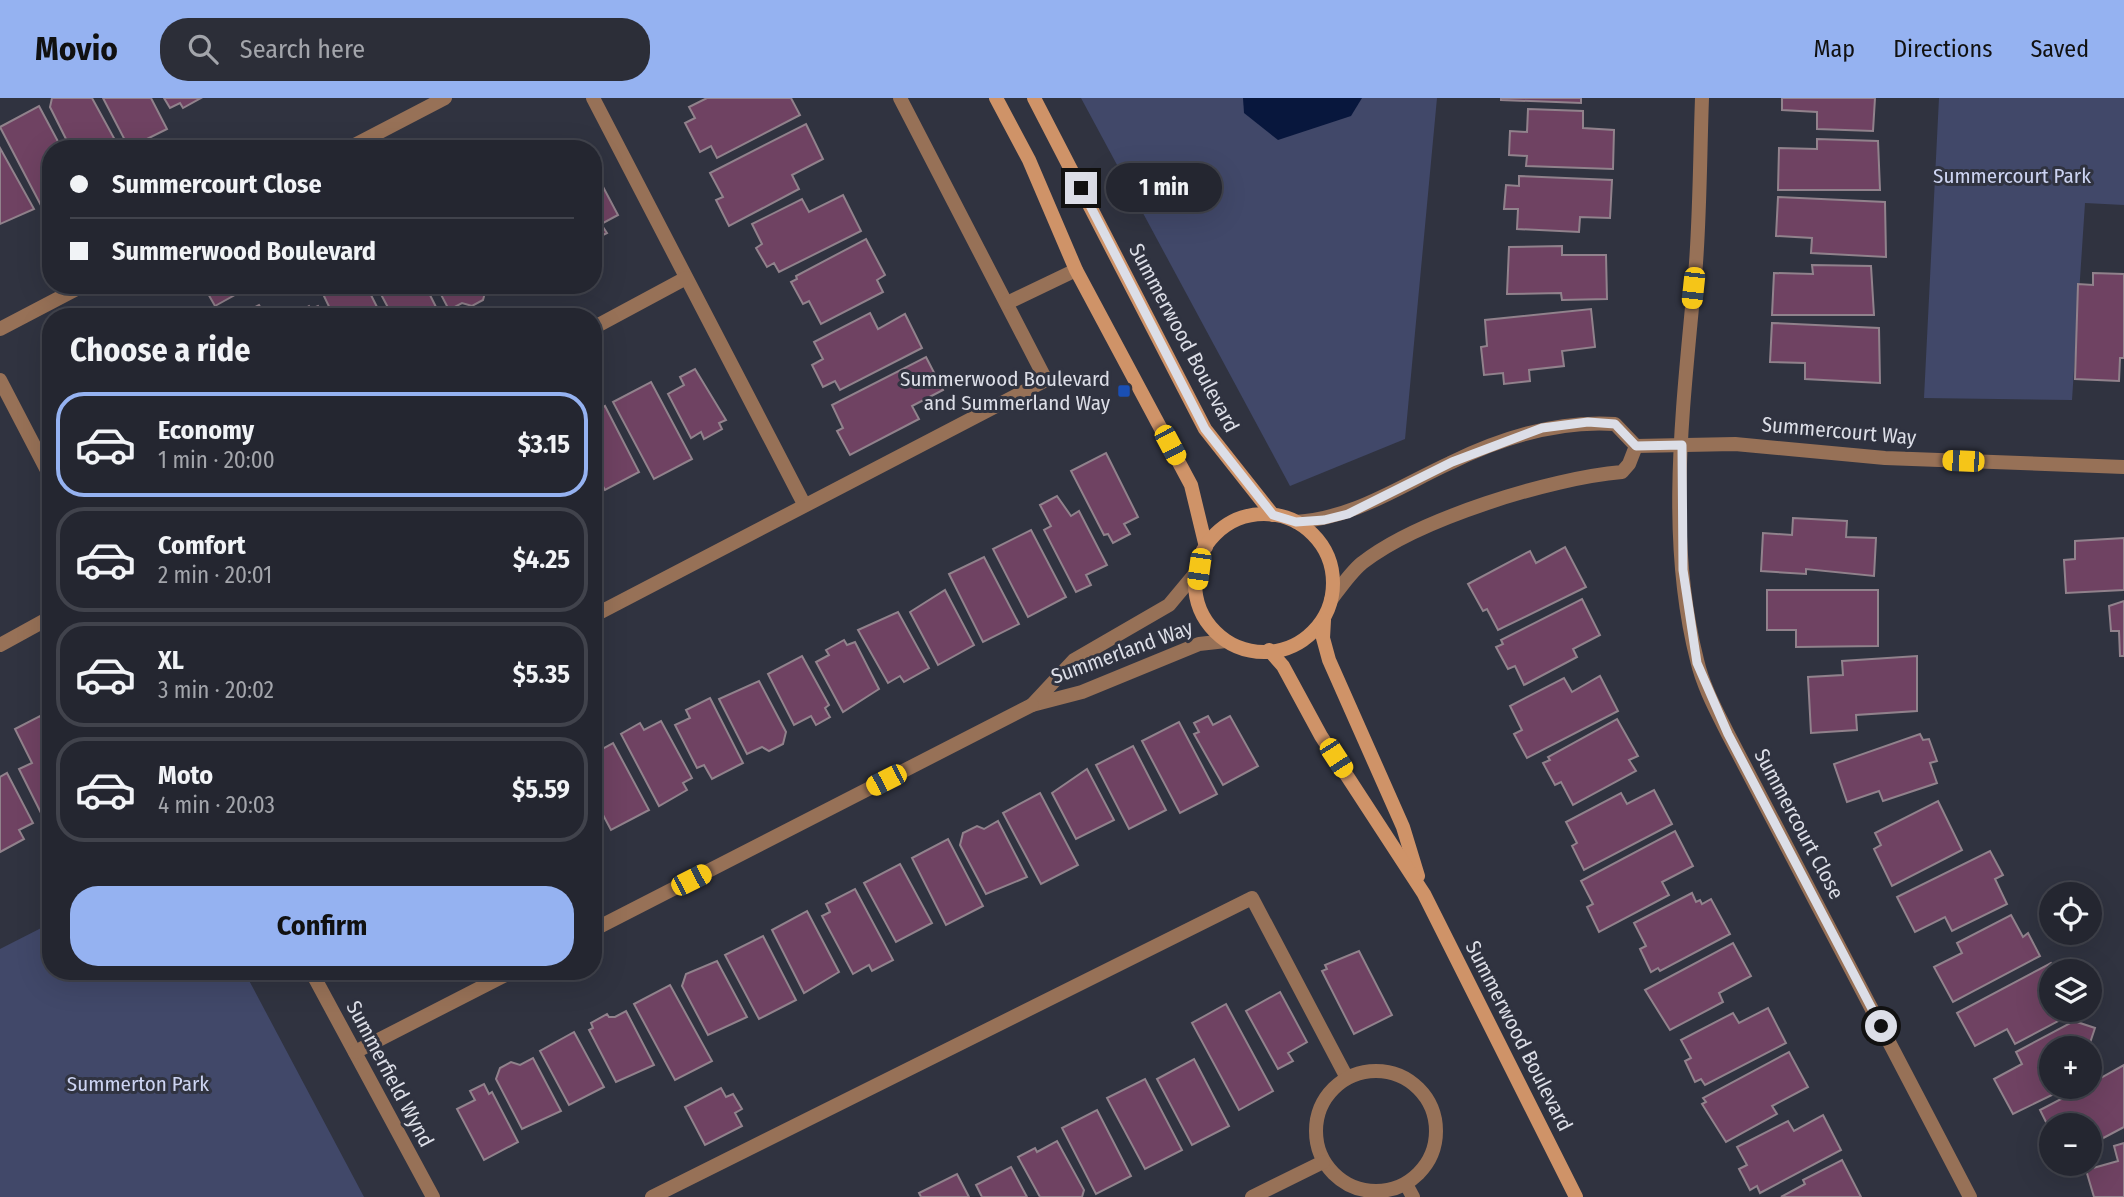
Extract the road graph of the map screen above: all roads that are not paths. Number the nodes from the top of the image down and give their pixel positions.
1 (444, 98) edge
2 (593, 98) edge
3 (900, 98) edge
4 (996, 98) edge
5 (1034, 98) edge
6 (1702, 98) edge
7 (364, 140) edge
8 (1076, 270) junction
9 (686, 278) junction
10 (67, 294) edge
11 (1007, 303) junction
12 (602, 323) edge
13 (0, 329) edge
14 (0, 380) edge
15 (1682, 445) junction
16 (1636, 446) junction
17 (42, 461) edge
18 (2124, 467) edge
19 (804, 504) junction
20 (1273, 515) junction
21 (1296, 522) junction
22 (1206, 547) junction
23 (1199, 569) junction
24 (1331, 600) junction
25 (602, 611) edge
26 (1324, 620) junction
27 (42, 622) edge
28 (1226, 641) junction
29 (0, 645) edge
30 (1269, 650) junction
31 (1032, 705) junction
32 (1424, 894) junction
33 (602, 925) edge
34 (316, 980) edge
35 (495, 980) edge
36 (355, 1052) junction
37 (1347, 1078) junction
38 (1324, 1162) junction
39 (1409, 1191) edge
40 (433, 1197) edge
41 (652, 1197) edge
42 (1252, 1197) edge
43 (1576, 1197) edge
44 (1970, 1197) edge

1 - 7 street
2 - 9 street
3 - 11 street
4 - 8 street
5 - 20 street, Summerwood Boulevard
6 - 15 street, Summercourt Close
8 - 11 street
8 - 22 street
9 - 12 street
9 - 19 street
10 - 13 street
11 - 19 street
14 - 17 street
15 - 16 street, Summercourt Way
15 - 18 street, Summercourt Way
15 - 44 street, Summercourt Close
16 - 21 street
16 - 24 street
19 - 25 street
20 - 21 street
20 - 22 street
21 - 24 street
22 - 23 street
23 - 28 street
23 - 31 street, Summerland Way
24 - 26 street
26 - 30 street
26 - 32 street, Summerwood Boulevard
27 - 29 street
28 - 30 street
28 - 31 street, Summerland Way
30 - 32 street, Summerwood Boulevard
31 - 33 street, Summerland Way
32 - 43 street, Summerwood Boulevard
34 - 36 street, Summerfield Wynd
35 - 36 street
36 - 40 street, Summerfield Wynd
37 - 38 street
37 - 39 street
37 - 41 street
38 - 39 street
38 - 42 street

